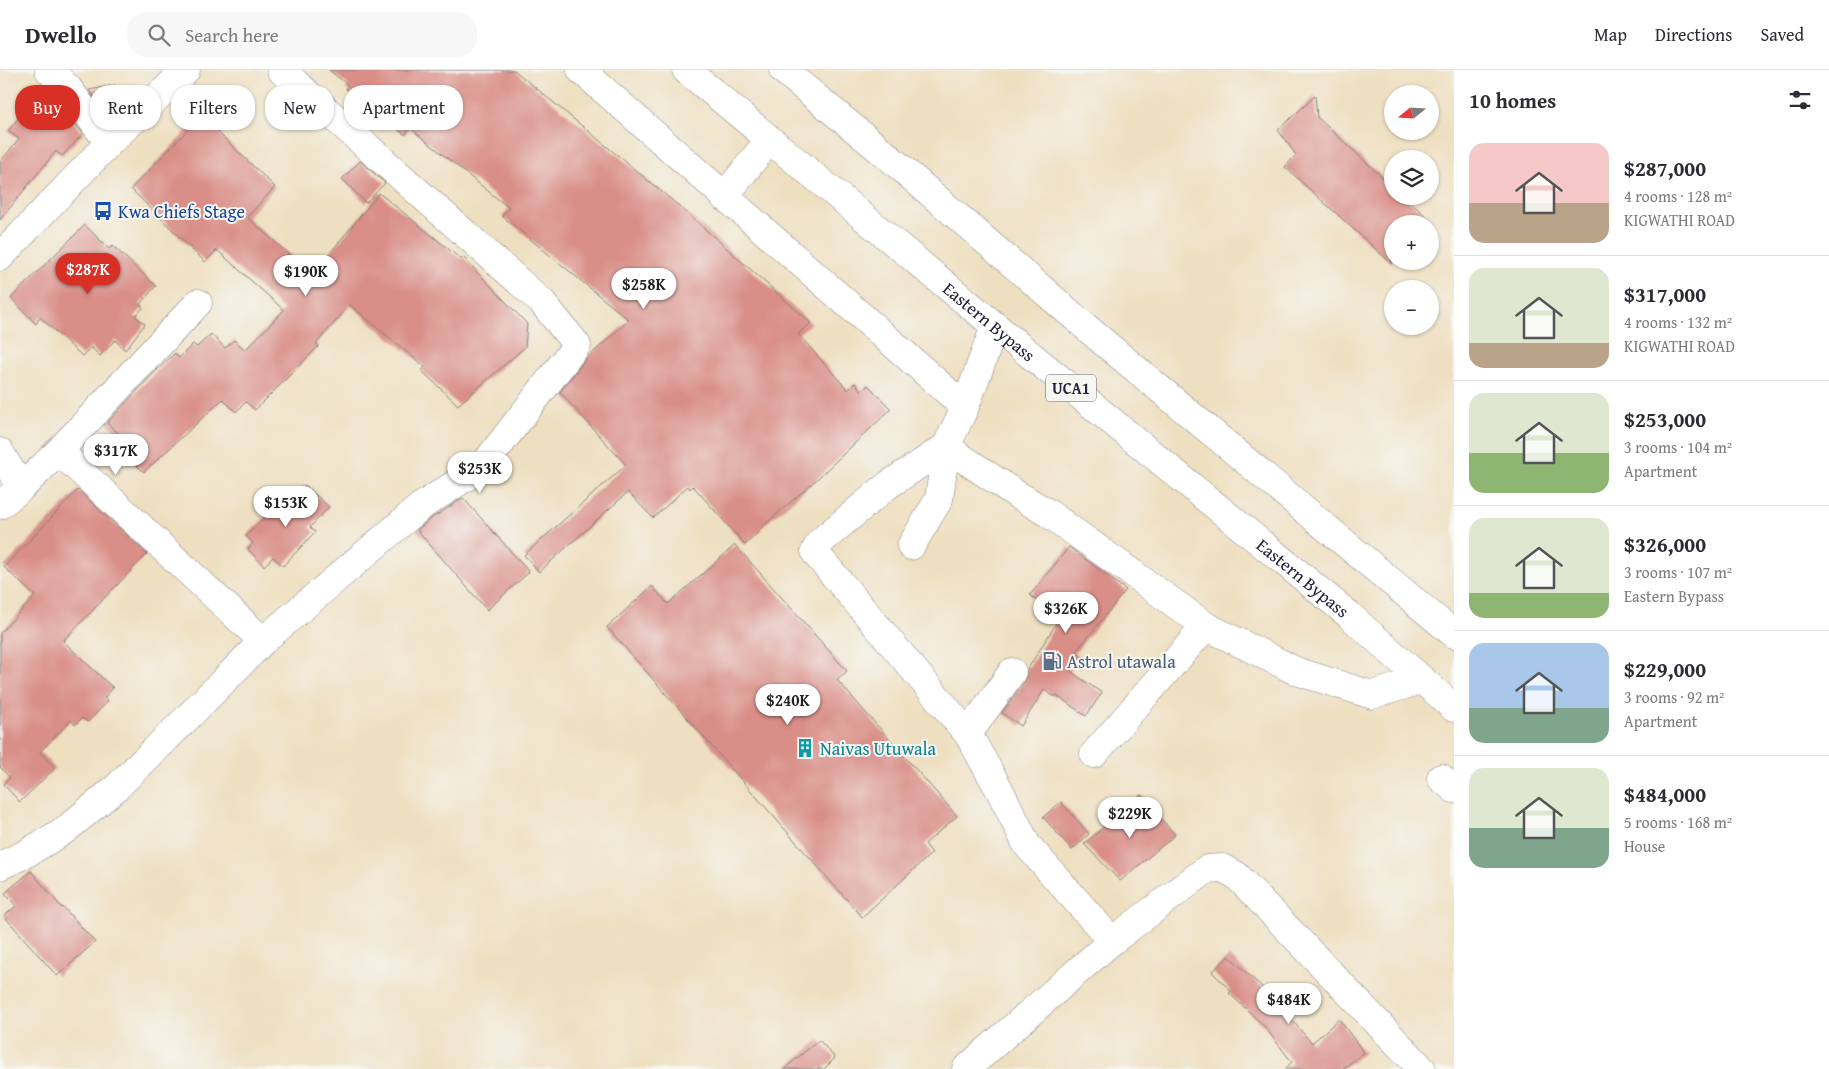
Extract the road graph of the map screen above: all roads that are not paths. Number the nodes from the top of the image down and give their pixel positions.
1 (49, 70) edge
2 (186, 70) edge
3 (281, 70) edge
4 (686, 70) edge
5 (783, 70) edge
6 (583, 71) edge
7 (769, 140) junction
8 (109, 143) junction
9 (724, 197) junction
10 (0, 257) edge
11 (198, 303) dead end
12 (995, 326) junction
13 (964, 407) junction
14 (946, 447) junction
15 (59, 451) junction
16 (0, 452) edge
17 (21, 488) junction
18 (0, 505) edge
19 (911, 546) dead end
20 (1206, 626) junction
21 (1454, 634) edge
22 (263, 641) junction
23 (1012, 672) dead end
24 (1421, 680) junction
25 (1454, 708) edge
26 (968, 734) junction
27 (1094, 754) dead end
28 (0, 866) edge
29 (1112, 941) junction
30 (966, 1069) edge
31 (1422, 1069) edge

1 - 8 street
2 - 8 street
3 - 22 street
4 - 7 street, Eastern Bypass / UCA1
5 - 21 street
6 - 9 street
7 - 9 street
7 - 12 street, Eastern Bypass / UCA1
8 - 10 street
9 - 13 street
11 - 15 street
12 - 13 street
12 - 24 street, Eastern Bypass / UCA1
13 - 14 street
14 - 19 street
14 - 20 street
14 - 26 street
15 - 17 street
15 - 22 street
16 - 17 street
17 - 18 street
20 - 24 street
20 - 27 street
22 - 28 street
23 - 26 street
24 - 25 street, Eastern Bypass / UCA1
26 - 29 street
29 - 30 street
29 - 31 street

